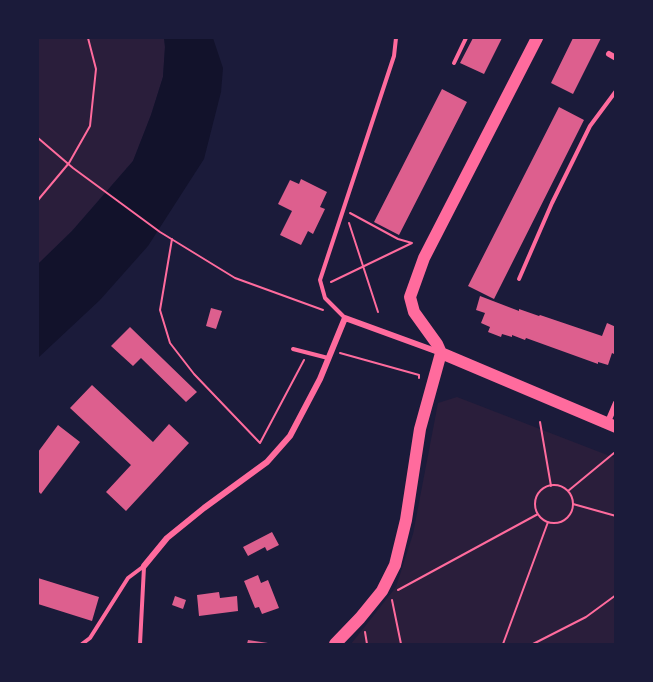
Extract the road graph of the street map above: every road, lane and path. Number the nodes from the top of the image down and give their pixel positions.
1 (87, 38) edge
2 (396, 38) edge
3 (466, 38) edge
4 (537, 38) edge
5 (609, 54) dead end
6 (615, 58) edge
7 (454, 63) dead end
8 (615, 91) edge
9 (38, 138) edge
10 (69, 163) junction
11 (38, 200) edge
12 (348, 211) dead end
13 (347, 217) dead end
14 (172, 239) junction
15 (363, 267) junction
16 (519, 279) dead end
17 (324, 286) dead end
18 (323, 310) dead end
19 (378, 312) dead end
20 (345, 318) junction
21 (293, 349) dead end
22 (332, 350) junction
23 (308, 353) junction
24 (441, 353) junction
25 (329, 358) junction
26 (420, 381) dead end
27 (615, 403) edge
28 (540, 422) dead end
29 (611, 425) edge
30 (614, 453) edge
31 (550, 486) junction
32 (568, 491) junction
33 (573, 504) junction
34 (538, 514) junction
35 (615, 516) edge
36 (548, 522) junction
37 (144, 566) junction
38 (615, 595) edge
39 (365, 628) dead end
40 (82, 645) edge
41 (140, 645) edge
42 (335, 645) edge
43 (367, 645) edge
44 (401, 645) edge
45 (503, 645) edge
46 (533, 645) edge

1 - 10 path
2 - 20 lane
3 - 7 lane
4 - 24 main road
5 - 6 street
8 - 16 lane
9 - 10 path
10 - 11 path
10 - 14 path
12 - 15 path
13 - 15 path
14 - 18 path
14 - 23 path
15 - 17 path
15 - 19 path
20 - 22 street
20 - 24 street
21 - 23 lane
22 - 25 street
22 - 26 path
23 - 25 lane
24 - 29 main road
24 - 42 main road
25 - 37 street
27 - 29 street
28 - 31 path
30 - 32 path
31 - 32 path
31 - 34 path
32 - 33 path
33 - 35 path
33 - 36 path
34 - 36 path
34 - 44 path
36 - 45 path
37 - 40 lane
37 - 41 lane
38 - 46 path
39 - 43 path

